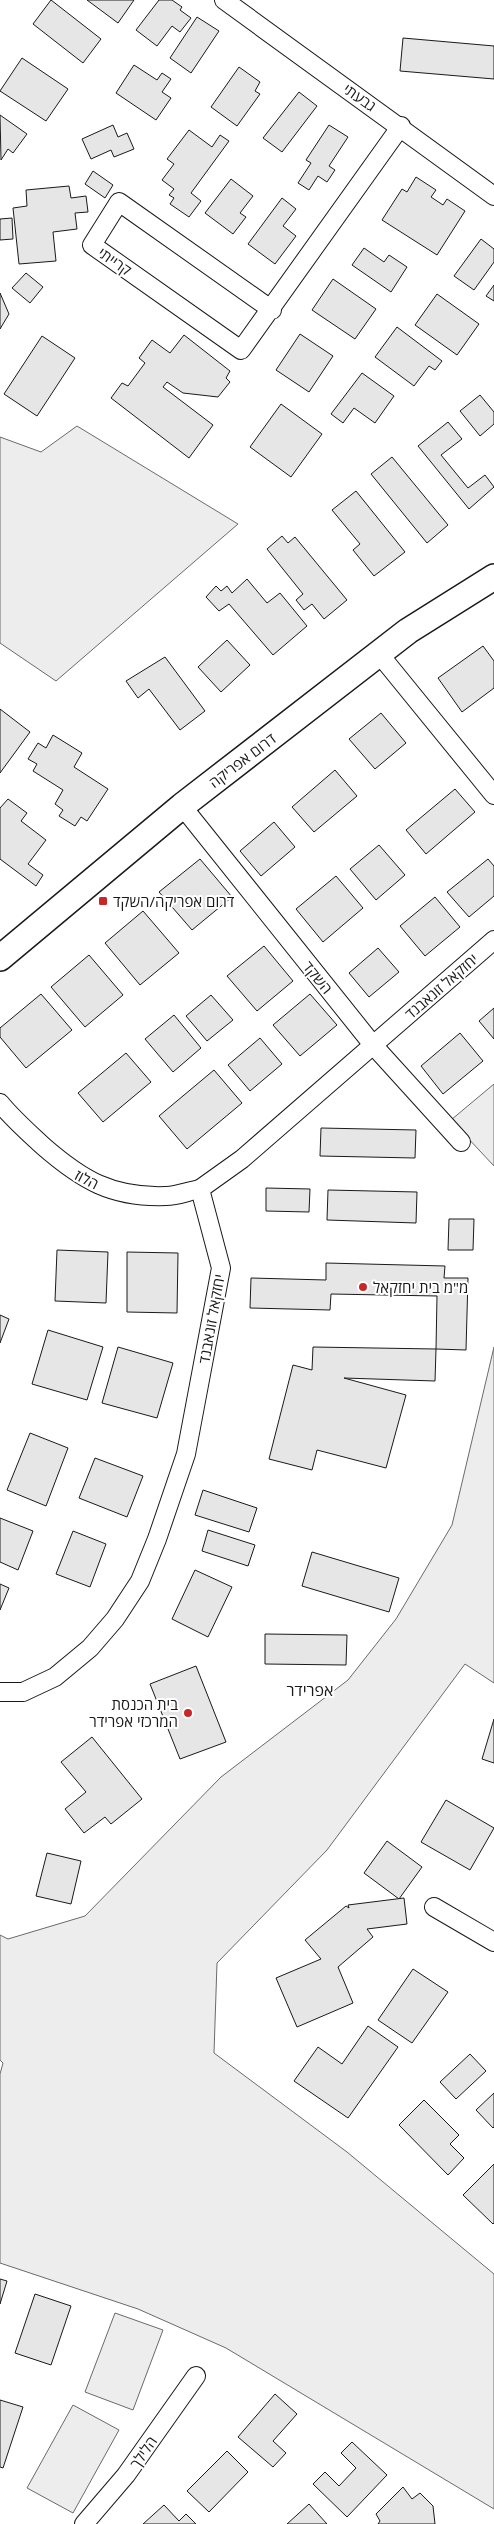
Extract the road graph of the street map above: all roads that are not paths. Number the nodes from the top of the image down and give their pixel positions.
1 (224, 0) edge
2 (401, 126) junction
3 (494, 196) edge
4 (272, 310) junction
5 (494, 577) edge
6 (380, 655) junction
7 (494, 795) edge
8 (182, 806) junction
9 (494, 940) edge
10 (0, 958) edge
11 (373, 1045) junction
12 (0, 1103) edge
13 (461, 1142) dead end
14 (200, 1189) junction
15 (0, 1692) edge
16 (434, 1907) dead end
17 (494, 1942) edge
18 (196, 2376) dead end
19 (84, 2524) edge

1 - 2 street, גבעתי
2 - 3 street, גבעתי
2 - 4 street, קרייתי
4 - 4 street, קרייתי
5 - 6 street, דרום אפריקה
6 - 7 street
6 - 8 street, דרום אפריקה
8 - 10 street, דרום אפריקה
8 - 11 street, השקד
9 - 11 street, יחזקאל זונאבנד
11 - 13 street, השקד
11 - 14 street, יחזקאל זונאבנד
12 - 14 street, הלוז
14 - 15 street, יחזקאל זונאבנד
16 - 17 street
18 - 19 street, הלילך

